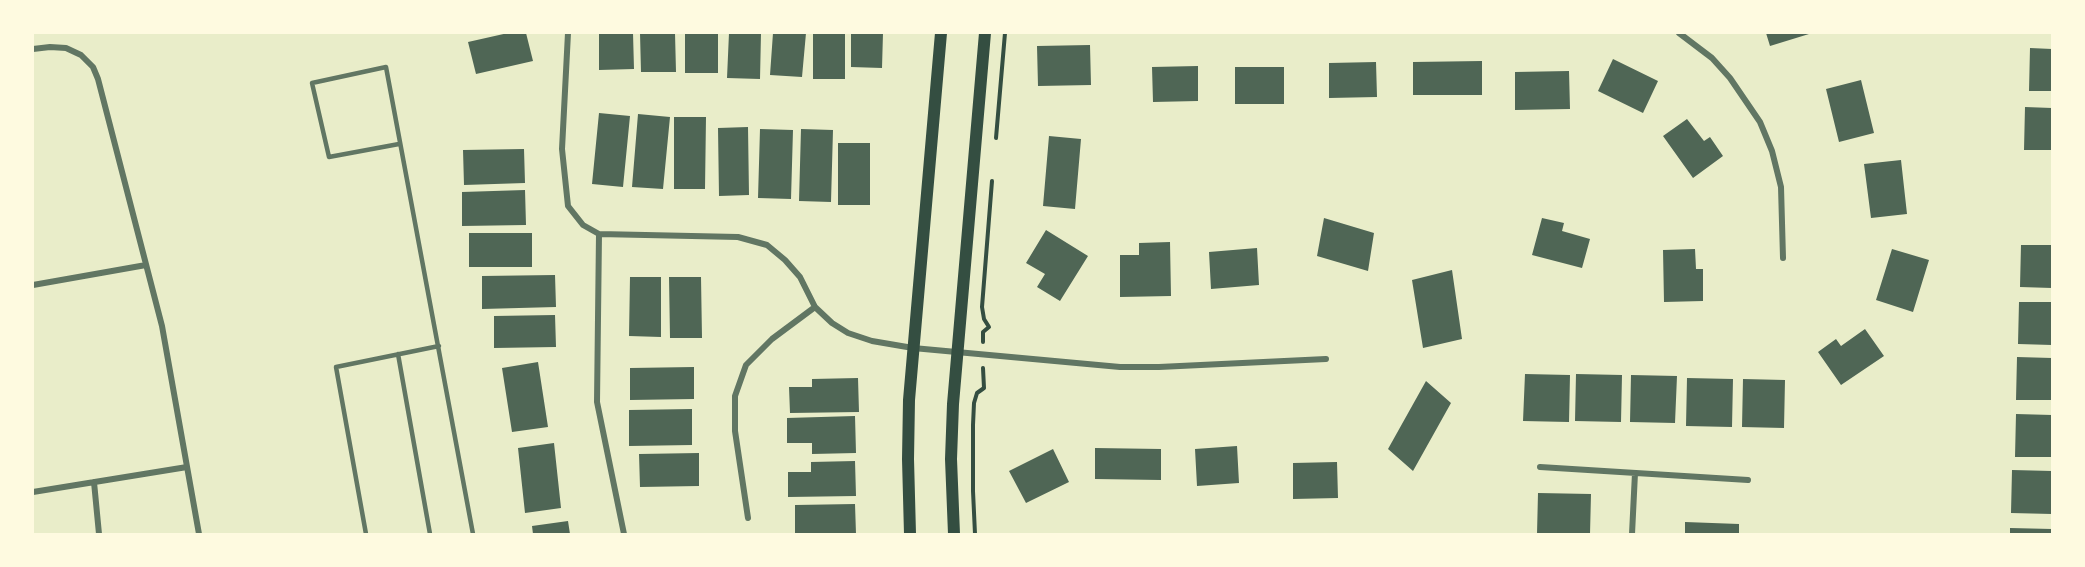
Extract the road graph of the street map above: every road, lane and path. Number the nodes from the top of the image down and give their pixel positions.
1 (568, 33) edge
2 (941, 33) edge
3 (985, 33) edge
4 (1005, 33) edge
5 (1679, 33) edge
6 (33, 50) edge
7 (399, 144) junction
8 (995, 148) dead end
9 (993, 171) dead end
10 (599, 234) junction
11 (1783, 258) dead end
12 (146, 265) junction
13 (33, 285) edge
14 (815, 307) junction
15 (439, 346) junction
16 (913, 348) junction
17 (958, 352) junction
18 (398, 354) junction
19 (982, 355) junction
20 (1326, 359) dead end
21 (187, 467) junction
22 (1540, 467) dead end
23 (1635, 473) junction
24 (1748, 480) dead end
25 (94, 483) junction
26 (33, 492) edge
27 (748, 518) dead end
28 (99, 534) edge
29 (199, 534) edge
30 (366, 534) edge
31 (430, 534) edge
32 (473, 534) edge
33 (624, 534) edge
34 (910, 534) edge
35 (954, 534) edge
36 (975, 534) edge
37 (1632, 534) edge

1 - 10 street
2 - 16 main road
3 - 17 main road
4 - 8 path
5 - 11 street
6 - 12 street
7 - 7 lane
7 - 15 lane
9 - 19 path
10 - 14 street
10 - 33 street
12 - 13 street
12 - 21 street
14 - 16 street
14 - 27 street
15 - 18 lane
15 - 32 lane
16 - 17 street
16 - 34 main road
17 - 19 street
17 - 35 main road
18 - 30 lane
18 - 31 lane
19 - 20 street
19 - 36 path
21 - 25 street
21 - 29 street
22 - 23 street
23 - 24 street
23 - 37 street
25 - 26 street
25 - 28 street

